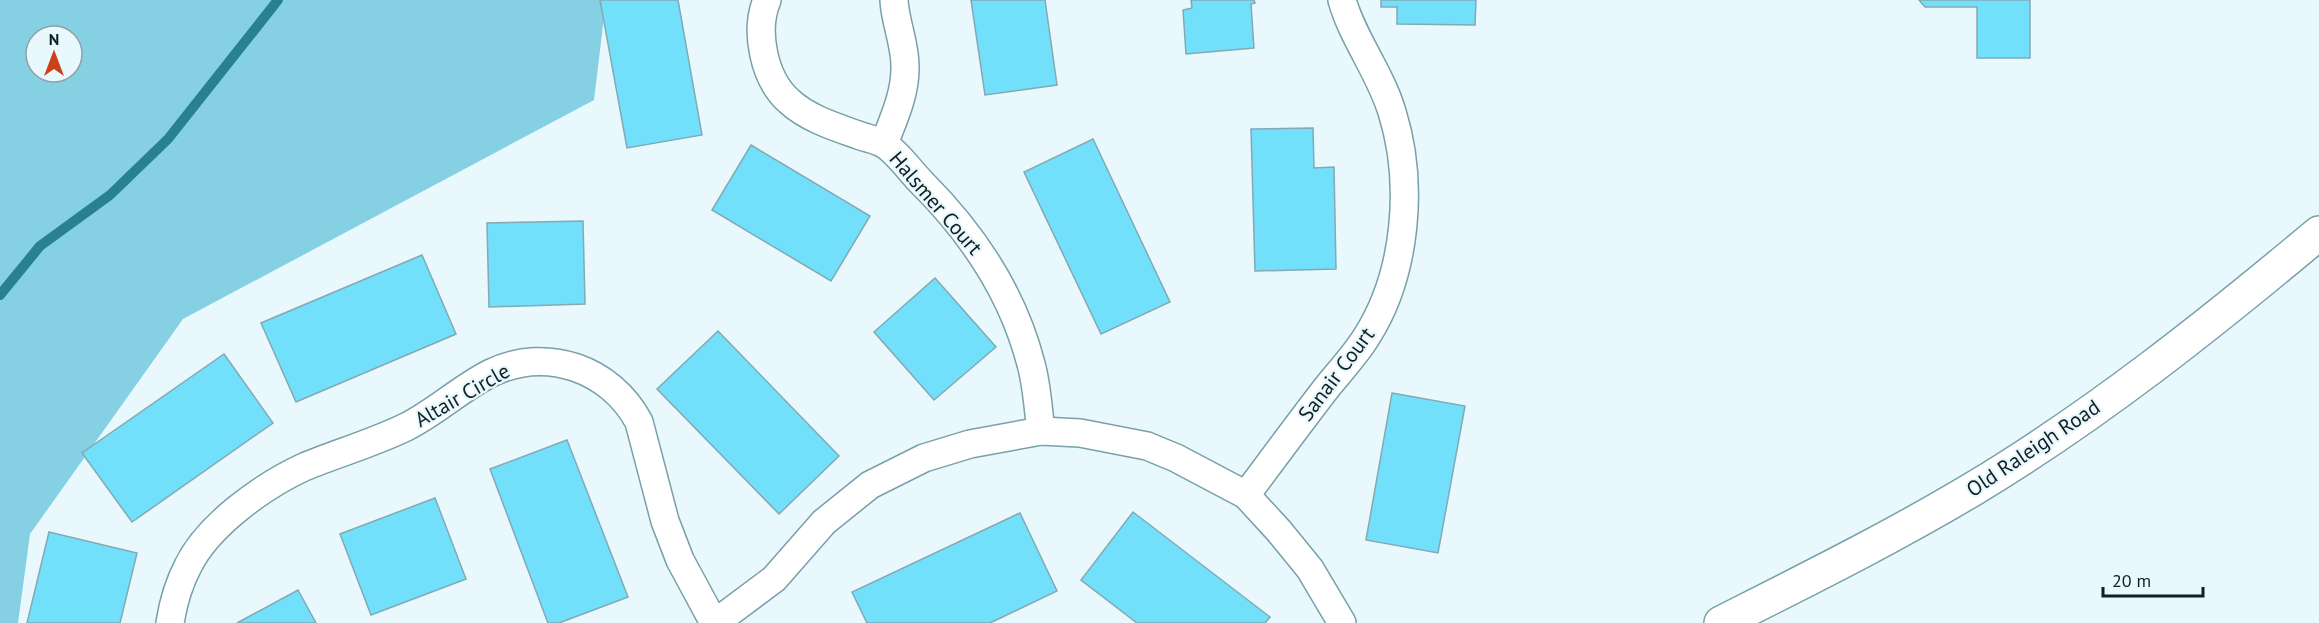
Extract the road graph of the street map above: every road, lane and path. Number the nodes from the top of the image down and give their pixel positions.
1 (767, 0) edge
2 (894, 0) edge
3 (1342, 0) edge
4 (884, 144) junction
5 (2319, 233) edge
6 (1041, 431) junction
7 (1246, 495) junction
8 (170, 623) edge
9 (714, 623) edge
10 (1342, 623) edge
11 (1721, 623) edge

1 - 4 street, Halsmer Court
2 - 4 street, Halsmer Court
3 - 7 street, Sanair Court
4 - 6 street, Halsmer Court
5 - 11 main road, Old Raleigh Road
6 - 7 street
6 - 9 street
7 - 10 street
8 - 9 street, Altair Circle

